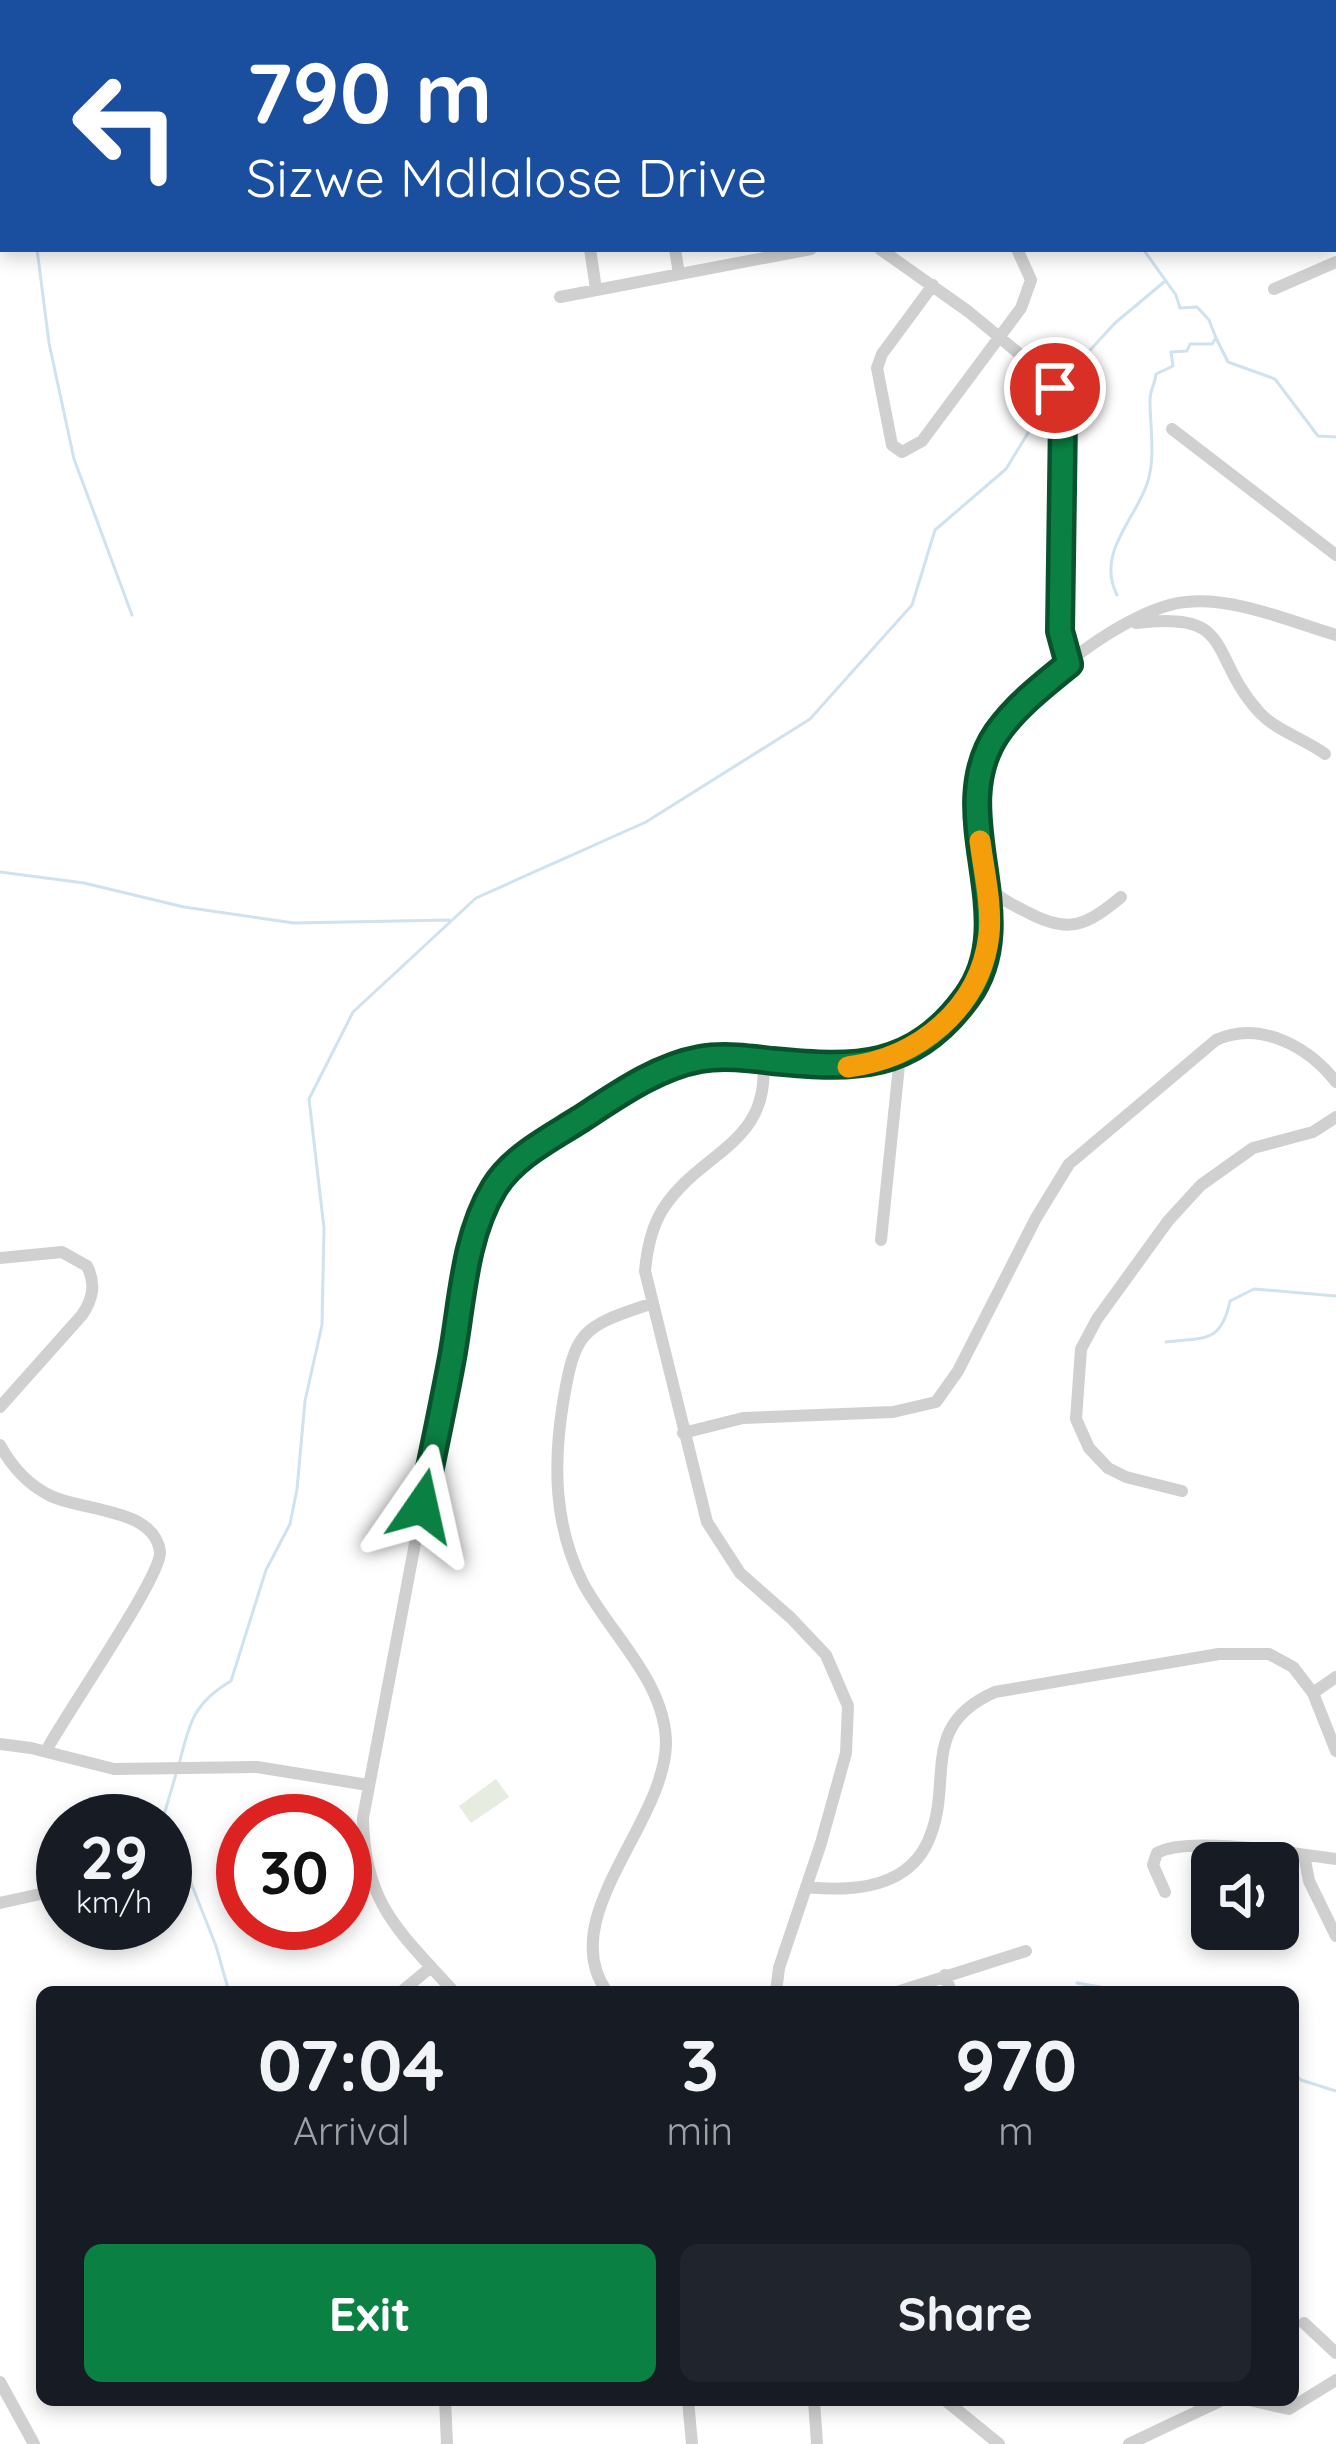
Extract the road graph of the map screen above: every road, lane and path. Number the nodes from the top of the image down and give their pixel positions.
1 (590, 252) edge
2 (676, 252) edge
3 (884, 252) edge
4 (1019, 252) edge
5 (763, 253) edge
6 (1336, 262) edge
7 (680, 274) junction
8 (933, 285) junction
9 (596, 289) junction
10 (1274, 289) dead end
11 (560, 297) dead end
12 (1000, 336) junction
13 (1172, 429) dead end
14 (1336, 555) edge
15 (1126, 624) junction
16 (1336, 635) edge
17 (1069, 664) junction
18 (1325, 754) dead end
19 (987, 886) junction
20 (1121, 897) dead end
21 (900, 1056) junction
22 (763, 1060) junction
23 (1336, 1082) edge
24 (1336, 1117) edge
25 (880, 1240) dead end
26 (0, 1258) edge
27 (650, 1304) junction
28 (0, 1407) edge
29 (683, 1432) junction
30 (0, 1444) edge
31 (1182, 1491) dead end
32 (1336, 1677) edge
33 (1313, 1693) junction
34 (0, 1744) edge
35 (46, 1751) junction
36 (1336, 1751) edge
37 (368, 1786) junction
38 (1304, 1855) junction
39 (1336, 1859) edge
40 (806, 1887) junction
41 (1165, 1892) dead end
42 (36, 1895) edge
43 (0, 1903) edge
44 (1336, 1936) edge
45 (1026, 1951) dead end
46 (431, 1967) junction
47 (945, 1975) junction
48 (407, 1986) edge
49 (448, 1986) edge
50 (605, 1986) edge
51 (777, 1986) edge
52 (915, 1986) edge
53 (949, 1986) edge
54 (1304, 2323) dead end
55 (1336, 2354) edge
56 (1336, 2380) edge
57 (0, 2382) edge
58 (1299, 2401) edge
59 (445, 2406) edge
60 (689, 2406) edge
61 (815, 2406) edge
62 (952, 2406) edge
63 (1209, 2406) edge
64 (34, 2444) edge
65 (447, 2444) edge
66 (692, 2444) edge
67 (818, 2444) edge
68 (999, 2444) edge
69 (1129, 2444) edge

1 - 9 street
2 - 7 street
3 - 8 street
4 - 12 street
5 - 7 street
6 - 10 street
7 - 9 street
8 - 12 street
8 - 12 street
9 - 11 street
12 - 17 street
13 - 14 street
15 - 16 street
15 - 17 street
15 - 18 street
17 - 19 street
19 - 20 street
19 - 21 street
21 - 22 street
21 - 25 street
22 - 27 street
22 - 37 street
23 - 29 street
24 - 31 street
26 - 28 street
27 - 29 street
27 - 50 street
29 - 40 street
30 - 35 street
32 - 33 street
33 - 36 street
33 - 40 street
34 - 35 street
35 - 37 street
37 - 46 street
38 - 39 street
38 - 41 street
38 - 44 street
40 - 51 street
42 - 43 street
45 - 47 street
46 - 48 street
46 - 49 street
47 - 52 street
47 - 53 street
54 - 55 street
56 - 58 street
57 - 64 street
59 - 65 street
60 - 66 street
61 - 67 street
62 - 68 street
63 - 69 street

